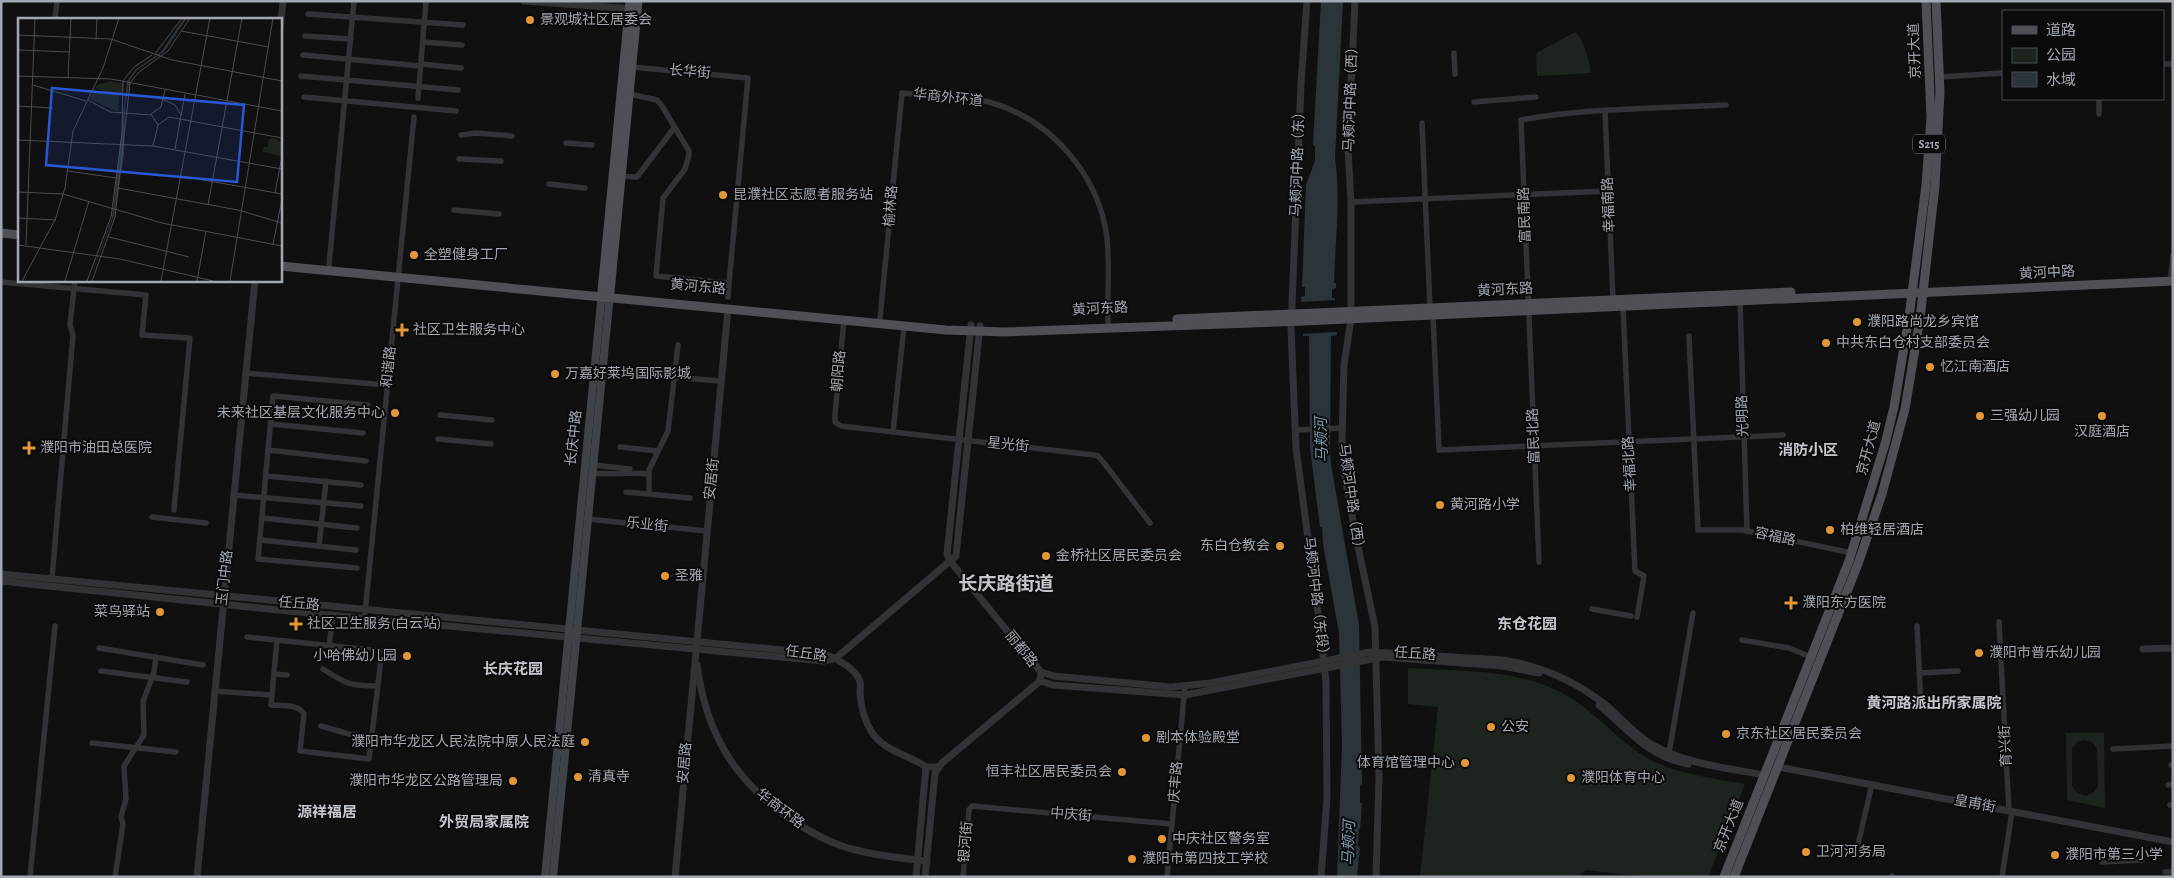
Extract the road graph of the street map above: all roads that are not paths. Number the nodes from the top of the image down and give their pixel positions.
1 (57, 1) edge
2 (283, 1) edge
3 (354, 1) edge
4 (426, 1) edge
5 (524, 1) edge
6 (1307, 1) edge
7 (1355, 1) edge
8 (1926, 1) edge
9 (1936, 1) edge
10 (634, 5) edge
11 (308, 14) dead end
12 (55, 18) edge
13 (353, 18) junction
14 (281, 20) edge
15 (424, 22) junction
16 (463, 25) dead end
17 (305, 36) dead end
18 (351, 39) junction
19 (422, 42) junction
20 (462, 45) dead end
21 (1454, 53) dead end
22 (303, 55) dead end
23 (349, 59) junction
24 (421, 65) junction
25 (632, 67) junction
26 (461, 68) dead end
27 (2002, 72) edge
28 (1455, 74) dead end
29 (301, 76) dead end
30 (1940, 77) junction
31 (347, 80) junction
32 (419, 86) junction
33 (458, 90) dead end
34 (902, 93) joint
35 (629, 94) junction
36 (1536, 97) dead end
37 (304, 98) dead end
38 (418, 98) dead end
39 (2099, 100) edge
40 (345, 101) junction
41 (1474, 102) dead end
42 (1726, 104) dead end
43 (1605, 111) junction
44 (456, 112) dead end
45 (2099, 114) dead end
46 (414, 117) dead end
47 (1422, 123) dead end
48 (674, 128) junction
49 (461, 135) dead end
50 (512, 136) dead end
51 (566, 143) dead end
52 (592, 145) dead end
53 (459, 159) dead end
54 (501, 161) dead end
55 (617, 176) junction
56 (549, 184) dead end
57 (585, 188) dead end
58 (1609, 190) junction
59 (1524, 194) junction
60 (1425, 198) junction
61 (1351, 202) junction
62 (454, 210) dead end
63 (499, 214) dead end
64 (1, 233) edge
65 (18, 234) edge
66 (1, 239) edge
67 (18, 240) edge
68 (2173, 256) edge
69 (281, 260) edge
70 (329, 265) junction
71 (281, 266) edge
72 (398, 275) junction
73 (2172, 277) edge
74 (75, 281) edge
75 (255, 281) edge
76 (1, 282) edge
77 (729, 282) junction
78 (74, 288) junction
79 (1924, 289) junction
80 (1913, 290) junction
81 (606, 295) junction
82 (728, 297) dead end
83 (1613, 299) junction
84 (1740, 300) junction
85 (1623, 306) junction
86 (1529, 307) junction
87 (728, 309) junction
88 (1431, 311) junction
89 (1351, 315) junction
90 (880, 318) junction
91 (1291, 318) junction
92 (844, 320) junction
93 (1108, 322) junction
94 (904, 326) junction
95 (975, 328) junction
96 (1689, 336) dead end
97 (678, 345) dead end
98 (1981, 362) dead end
99 (1959, 363) dead end
100 (245, 372) junction
101 (630, 374) dead end
102 (674, 376) junction
103 (722, 381) junction
104 (387, 386) junction
105 (368, 405) dead end
106 (440, 415) dead end
107 (492, 420) dead end
108 (835, 422) joint
109 (271, 424) junction
110 (1339, 428) junction
111 (1296, 430) junction
112 (893, 432) junction
113 (363, 433) dead end
114 (1783, 435) dead end
115 (1744, 437) junction
116 (438, 439) dead end
117 (1694, 439) junction
118 (959, 440) junction
119 (968, 441) junction
120 (1629, 442) junction
121 (491, 444) dead end
122 (1534, 446) junction
123 (620, 447) dead end
124 (268, 450) junction
125 (658, 451) junction
126 (366, 461) dead end
127 (592, 469) junction
128 (649, 472) junction
129 (266, 476) junction
130 (326, 481) junction
131 (362, 485) dead end
132 (626, 492) dead end
133 (649, 494) junction
134 (233, 495) junction
135 (264, 498) junction
136 (690, 498) dead end
137 (324, 503) junction
138 (361, 506) dead end
139 (174, 510) dead end
140 (152, 517) dead end
141 (262, 518) junction
142 (587, 519) junction
143 (206, 523) dead end
144 (1150, 523) dead end
145 (322, 524) junction
146 (357, 528) dead end
147 (707, 531) junction
148 (1747, 531) junction
149 (260, 540) junction
150 (319, 546) junction
151 (356, 550) dead end
152 (1852, 553) junction
153 (950, 562) junction
154 (1539, 562) dead end
155 (356, 568) dead end
156 (1, 574) edge
157 (52, 578) junction
158 (1, 581) edge
159 (223, 600) junction
160 (1592, 609) dead end
161 (1692, 613) dead end
162 (365, 614) junction
163 (333, 615) junction
164 (1999, 622) dead end
165 (56, 626) dead end
166 (1918, 626) dead end
167 (573, 632) junction
168 (247, 637) dead end
169 (277, 640) junction
170 (1742, 640) dead end
171 (696, 645) junction
172 (329, 646) junction
173 (99, 648) dead end
174 (2173, 648) edge
175 (2144, 649) dead end
176 (1374, 656) junction
177 (156, 657) junction
178 (1811, 657) junction
179 (836, 658) junction
180 (1324, 660) junction
181 (203, 665) dead end
182 (1325, 668) junction
183 (324, 669) dead end
184 (101, 671) dead end
185 (1958, 671) dead end
186 (1041, 672) junction
187 (1920, 673) junction
188 (274, 674) junction
189 (287, 675) dead end
190 (152, 677) junction
191 (1040, 681) junction
192 (187, 682) dead end
193 (377, 686) junction
194 (1185, 686) junction
195 (214, 691) junction
196 (272, 695) junction
197 (1185, 695) junction
198 (1921, 706) dead end
199 (321, 726) dead end
200 (371, 736) junction
201 (92, 743) dead end
202 (2173, 746) edge
203 (137, 748) junction
204 (2113, 749) dead end
205 (176, 752) dead end
206 (1669, 753) junction
207 (926, 767) junction
208 (938, 767) junction
209 (1778, 767) junction
210 (1763, 777) junction
211 (1872, 784) junction
212 (970, 807) joint
213 (2010, 811) junction
214 (1172, 824) junction
215 (2173, 842) edge
216 (1857, 849) dead end
217 (918, 860) junction
218 (2142, 860) dead end
219 (927, 861) junction
220 (2102, 862) dead end
221 (2165, 872) dead end
222 (2173, 872) edge
223 (30, 877) edge
224 (115, 877) edge
225 (197, 877) edge
226 (545, 877) edge
227 (553, 877) edge
228 (675, 877) edge
229 (916, 877) edge
230 (925, 877) edge
231 (963, 877) edge
232 (1167, 877) edge
233 (1321, 877) edge
234 (1376, 877) edge
235 (1724, 877) edge
236 (1734, 877) edge
237 (2002, 877) edge

1 - 12 street
2 - 14 street
3 - 13 street
4 - 15 street
5 - 10 street
6 - 91 street, 马颊河中路（东）
7 - 61 street, 马颊河中路（西）
8 - 80 main road, 京开大道 / S215
9 - 30 main road, 京开大道 / S215
10 - 25 main road, 长庆中路
10 - 55 main road, 长庆中路
11 - 13 street
13 - 15 street
13 - 18 street
15 - 16 street
15 - 19 street
17 - 18 street
18 - 23 street
19 - 20 street
19 - 24 street
21 - 28 street
22 - 23 street
23 - 24 street
23 - 31 street
24 - 26 street
24 - 32 street
25 - 35 main road, 长庆中路
25 - 77 street, 长华街
27 - 30 street
29 - 31 street
30 - 79 main road, 京开大道 / S215
31 - 32 street
31 - 40 street
32 - 33 street
32 - 38 street
34 - 90 street, 榆林路
34 - 93 street, 华商外环道
35 - 48 street
35 - 55 main road, 长庆中路
36 - 41 street
37 - 40 street
39 - 45 street
40 - 44 street
40 - 70 street
42 - 43 street
43 - 58 street, 幸福南路
43 - 59 street, 富民南路
46 - 72 street, 和谐路
47 - 60 street
48 - 55 street
48 - 77 street
49 - 50 street
51 - 52 street
53 - 54 street
55 - 81 main road, 长庆中路
56 - 57 street
58 - 59 street
58 - 83 street, 幸福南路
59 - 60 street
59 - 86 street, 富民南路
60 - 61 street
60 - 88 street
61 - 89 street, 马颊河中路（西）
62 - 63 street
64 - 65 main road
66 - 67 main road
68 - 73 street
69 - 70 main road, 黄河东路
70 - 72 main road, 黄河东路
71 - 72 main road, 黄河东路
72 - 81 main road, 黄河东路
72 - 104 street, 和谐路
73 - 79 main road, 黄河中路
74 - 78 street
75 - 100 street, 玉门中路
76 - 78 street
77 - 82 street
78 - 139 street
78 - 157 street
79 - 80 main road, 黄河东路
79 - 209 main road, 京开大道 / S215
80 - 83 main road, 黄河东路
80 - 84 main road, 黄河东路
80 - 152 main road, 京开大道 / S215
81 - 87 main road, 黄河东路
81 - 90 main road, 黄河东路
81 - 127 main road, 长庆中路
81 - 167 main road, 长庆中路
83 - 86 main road, 黄河东路
84 - 85 main road, 黄河东路
84 - 115 street, 光明路
85 - 86 main road, 黄河东路
85 - 120 street, 幸福北路
86 - 88 main road, 黄河东路
86 - 122 street, 富民北路
87 - 92 main road, 黄河东路
87 - 103 street, 安居街
88 - 89 main road, 黄河东路
88 - 122 street
89 - 91 main road, 黄河东路
89 - 110 street, 马颊河中路（西）
90 - 95 main road, 黄河东路
91 - 93 main road, 黄河东路
91 - 95 main road, 黄河东路
91 - 111 street, 马颊河中路（东段）
92 - 94 main road, 黄河东路
92 - 108 street, 朝阳路
93 - 95 main road, 黄河东路
94 - 95 main road, 黄河东路
94 - 112 street
95 - 118 street
95 - 119 street
96 - 117 street
97 - 102 street
98 - 99 street
100 - 104 street
100 - 134 street, 玉门中路
101 - 102 street
102 - 103 street
102 - 125 street
103 - 147 street, 安居街
104 - 162 street, 和谐路
105 - 109 street
106 - 107 street
108 - 112 street, 星光街
109 - 113 street
109 - 124 street
110 - 111 street
110 - 176 street, 马颊河中路（西）
111 - 180 street, 马颊河中路（东段）
112 - 118 street, 星光街
114 - 115 street
115 - 117 street
115 - 148 street, 光明路
116 - 121 street
117 - 120 street
117 - 148 street, 容福路
118 - 119 street, 星光街
118 - 153 street
119 - 144 street, 星光街
119 - 153 street
120 - 122 street
120 - 160 street, 幸福北路
122 - 154 street, 富民北路
123 - 125 street
124 - 126 street
124 - 129 street
125 - 128 street
127 - 128 street
127 - 142 main road, 长庆中路
128 - 133 street
129 - 130 street
129 - 135 street
130 - 131 street
130 - 137 street
132 - 133 street
133 - 136 street
134 - 135 street
134 - 159 street, 玉门中路
135 - 137 street
135 - 141 street
137 - 138 street
137 - 145 street
140 - 143 street
141 - 145 street
141 - 149 street
142 - 147 street, 乐业街
142 - 167 main road, 长庆中路
145 - 146 street
145 - 150 street
147 - 171 street, 安居街
148 - 152 street, 容福路
149 - 150 street
149 - 155 street
150 - 151 street
152 - 178 main road, 京开大道 / S215
153 - 179 street
153 - 186 street, 丽都路
156 - 157 street, 任丘路
157 - 159 street, 任丘路
158 - 159 street, 任丘路
159 - 162 street, 任丘路
159 - 163 street, 任丘路
159 - 195 street, 玉门中路
161 - 206 street
162 - 163 street, 任丘路
162 - 167 street, 任丘路
163 - 172 street
164 - 213 street, 育兴街
165 - 223 street
166 - 187 street
167 - 171 street, 任丘路
167 - 226 main road, 长庆中路
167 - 227 main road, 长庆中路
168 - 169 street
169 - 172 street
169 - 188 street
170 - 178 street
171 - 179 street, 任丘路
171 - 217 street, 华商环路
171 - 228 street, 安居路
172 - 193 street
173 - 177 street
174 - 175 street
176 - 180 street, 任丘路
176 - 182 street, 任丘路
176 - 206 street, 任丘路
176 - 210 street, 任丘路
176 - 234 street, 马颊河中路（西）
177 - 181 street
177 - 190 street
178 - 210 main road, 京开大道 / S215
179 - 207 street
180 - 182 street, 马颊河中路（东段）
180 - 194 street, 任丘路
182 - 197 street, 任丘路
182 - 233 street, 马颊河中路（东段）
183 - 193 street
184 - 190 street
185 - 187 street
186 - 191 street, 丽都路
186 - 194 street, 任丘路
187 - 198 street
188 - 189 street
188 - 196 street
190 - 192 street
190 - 203 street
191 - 197 street, 任丘路
191 - 208 street, 丽都路
193 - 200 street
194 - 197 street, 庆丰路
195 - 196 street
195 - 225 street, 玉门中路
196 - 200 street
197 - 214 street, 庆丰路
199 - 200 street
201 - 203 street
202 - 204 street
203 - 205 street
203 - 224 street
206 - 210 street, 任丘路
207 - 208 street
207 - 217 street
208 - 219 street
209 - 211 street, 皇甫街
209 - 236 main road, 京开大道 / S215
210 - 235 main road, 京开大道 / S215
211 - 213 street, 皇甫街
211 - 216 street
212 - 214 street, 中庆街
212 - 231 street, 银河街
213 - 215 street, 皇甫街
213 - 237 street, 育兴街
214 - 232 street, 庆丰路
217 - 219 street, 华商环路
217 - 229 street
218 - 220 street
219 - 230 street
221 - 222 street

